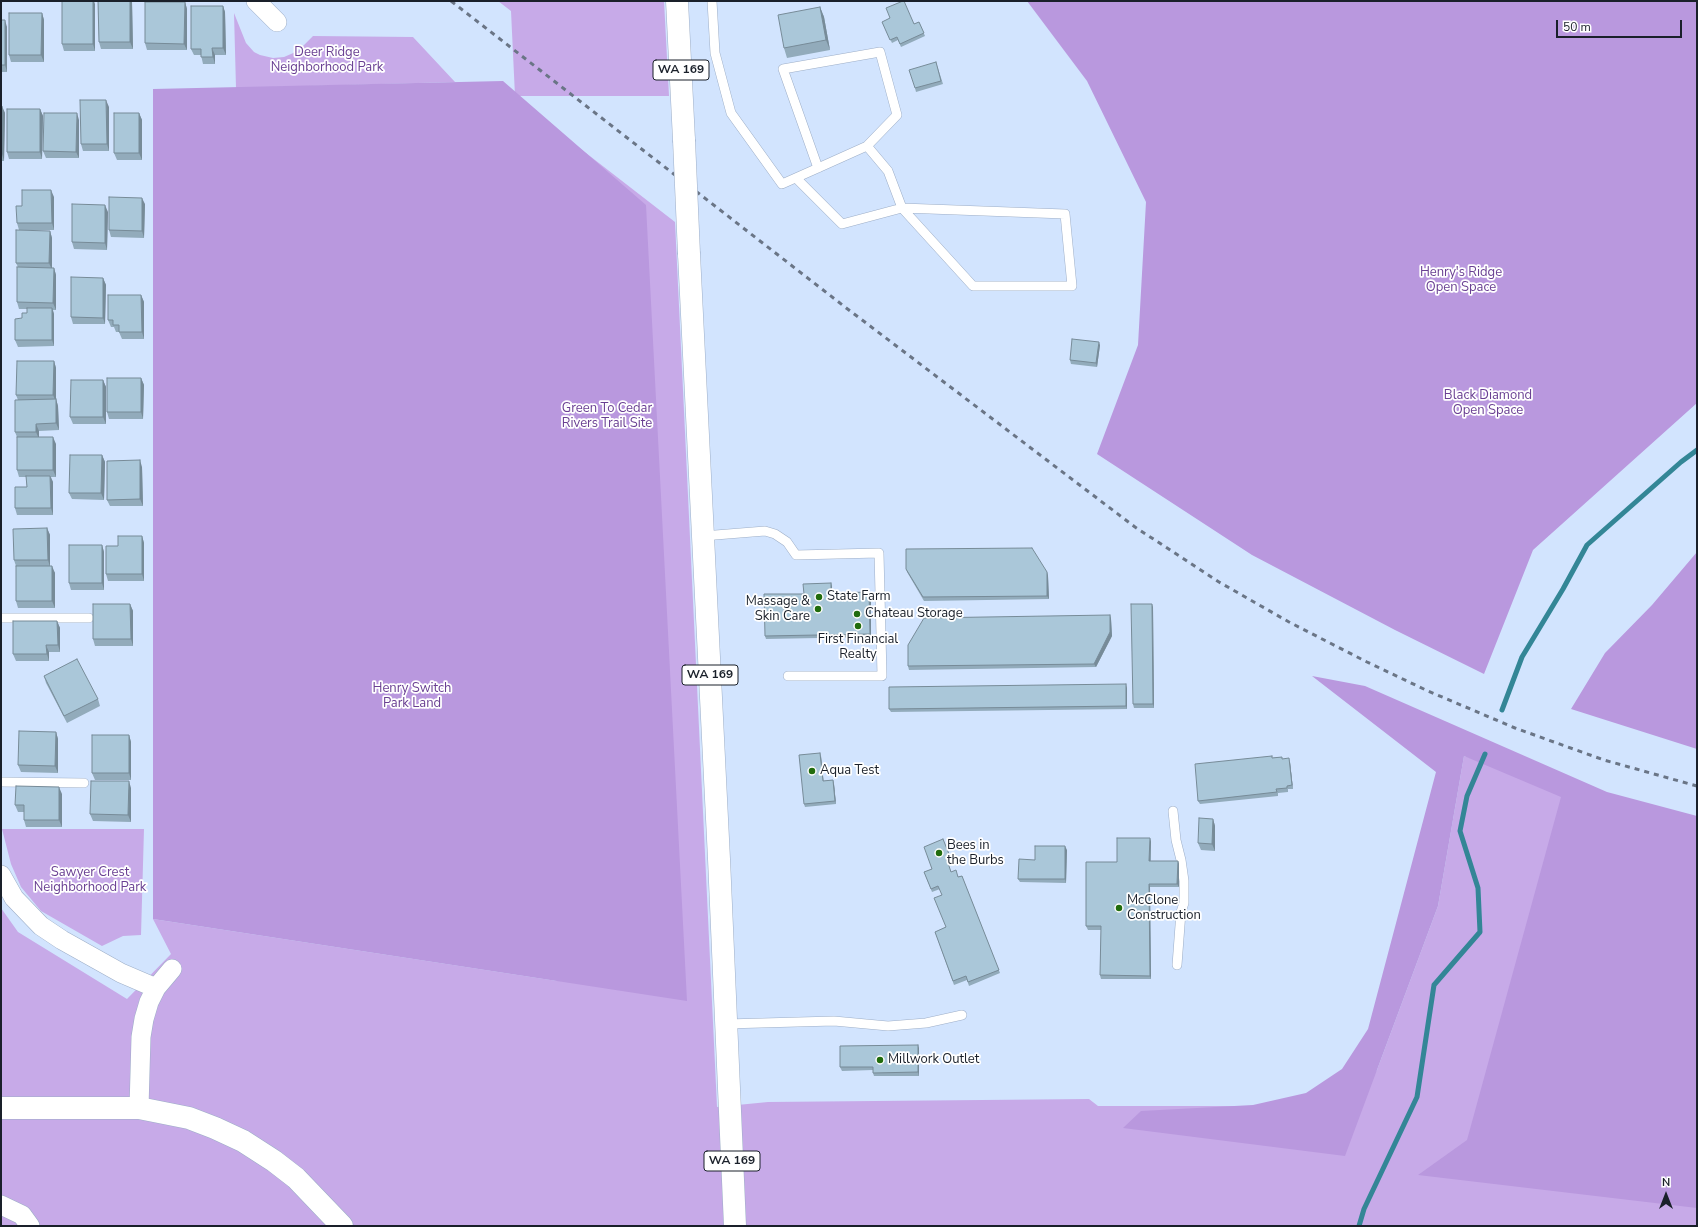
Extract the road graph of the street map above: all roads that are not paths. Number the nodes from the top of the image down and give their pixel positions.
1 (256, 1) edge
2 (677, 1) edge
3 (712, 1) edge
4 (277, 22) dead end
5 (867, 146) junction
6 (818, 168) junction
7 (796, 178) junction
8 (902, 208) junction
9 (703, 536) junction
10 (1, 618) edge
11 (89, 618) dead end
12 (788, 676) dead end
13 (1, 782) edge
14 (84, 783) dead end
15 (1173, 811) dead end
16 (1, 875) edge
17 (1177, 965) dead end
18 (172, 969) dead end
19 (156, 988) junction
20 (962, 1015) dead end
21 (726, 1024) junction
22 (1, 1108) edge
23 (139, 1108) junction
24 (1, 1205) edge
25 (30, 1226) edge
26 (342, 1226) edge
27 (735, 1226) edge

1 - 4 street
2 - 9 main road, WA 169, bridge
3 - 7 lane
5 - 6 lane
5 - 6 lane
5 - 8 lane
6 - 7 lane
7 - 8 lane
8 - 8 lane
9 - 12 lane
9 - 21 main road, WA 169
10 - 11 lane
13 - 14 lane
15 - 17 lane
16 - 19 street
18 - 19 street
19 - 23 street
20 - 21 lane
21 - 27 main road, WA 169
22 - 23 main road
23 - 26 main road
24 - 25 street

